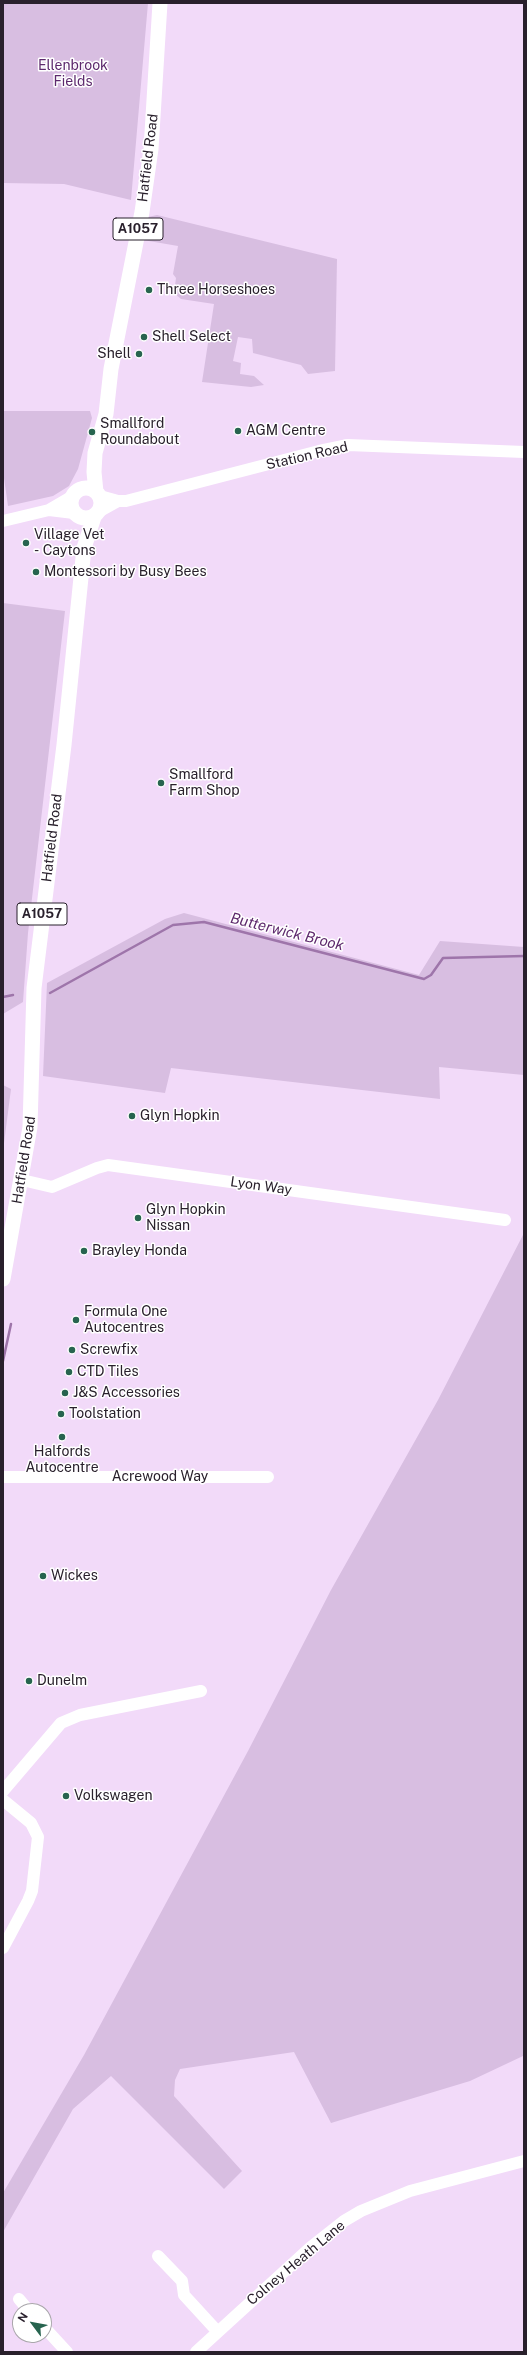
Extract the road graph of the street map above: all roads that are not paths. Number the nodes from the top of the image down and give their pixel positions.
1 (160, 3) edge
2 (524, 452) edge
3 (95, 453) junction
4 (75, 493) junction
5 (98, 504) junction
6 (49, 510) junction
7 (75, 514) junction
8 (3, 521) edge
9 (86, 538) junction
10 (22, 1180) junction
11 (505, 1220) dead end
12 (3, 1279) edge
13 (3, 1477) edge
14 (268, 1477) dead end
15 (201, 1691) dead end
16 (3, 1791) edge
17 (3, 1800) edge
18 (3, 1948) edge
19 (524, 2161) edge
20 (158, 2256) dead end
21 (19, 2299) dead end
22 (23, 2303) edge
23 (216, 2331) junction
24 (52, 2336) edge
25 (66, 2352) edge
26 (196, 2352) edge

1 - 3 main road, Hatfield Road / A1057
2 - 5 street, Station Road
3 - 4 main road, Hatfield Road / A1057
3 - 5 main road, Hatfield Road / A1057
4 - 5 main road
4 - 6 street
4 - 7 main road
5 - 7 main road
5 - 9 main road, Hatfield Road / A1057
6 - 7 street
6 - 8 street
7 - 9 main road, Hatfield Road / A1057
9 - 10 main road, Hatfield Road / A1057
10 - 11 street, Lyon Way
10 - 12 main road, Hatfield Road / A1057
13 - 14 street, Acrewood Way
15 - 16 street
17 - 18 street
19 - 23 street, Colney Heath Lane
20 - 23 street
21 - 22 street
23 - 26 street, Colney Heath Lane
24 - 25 street

